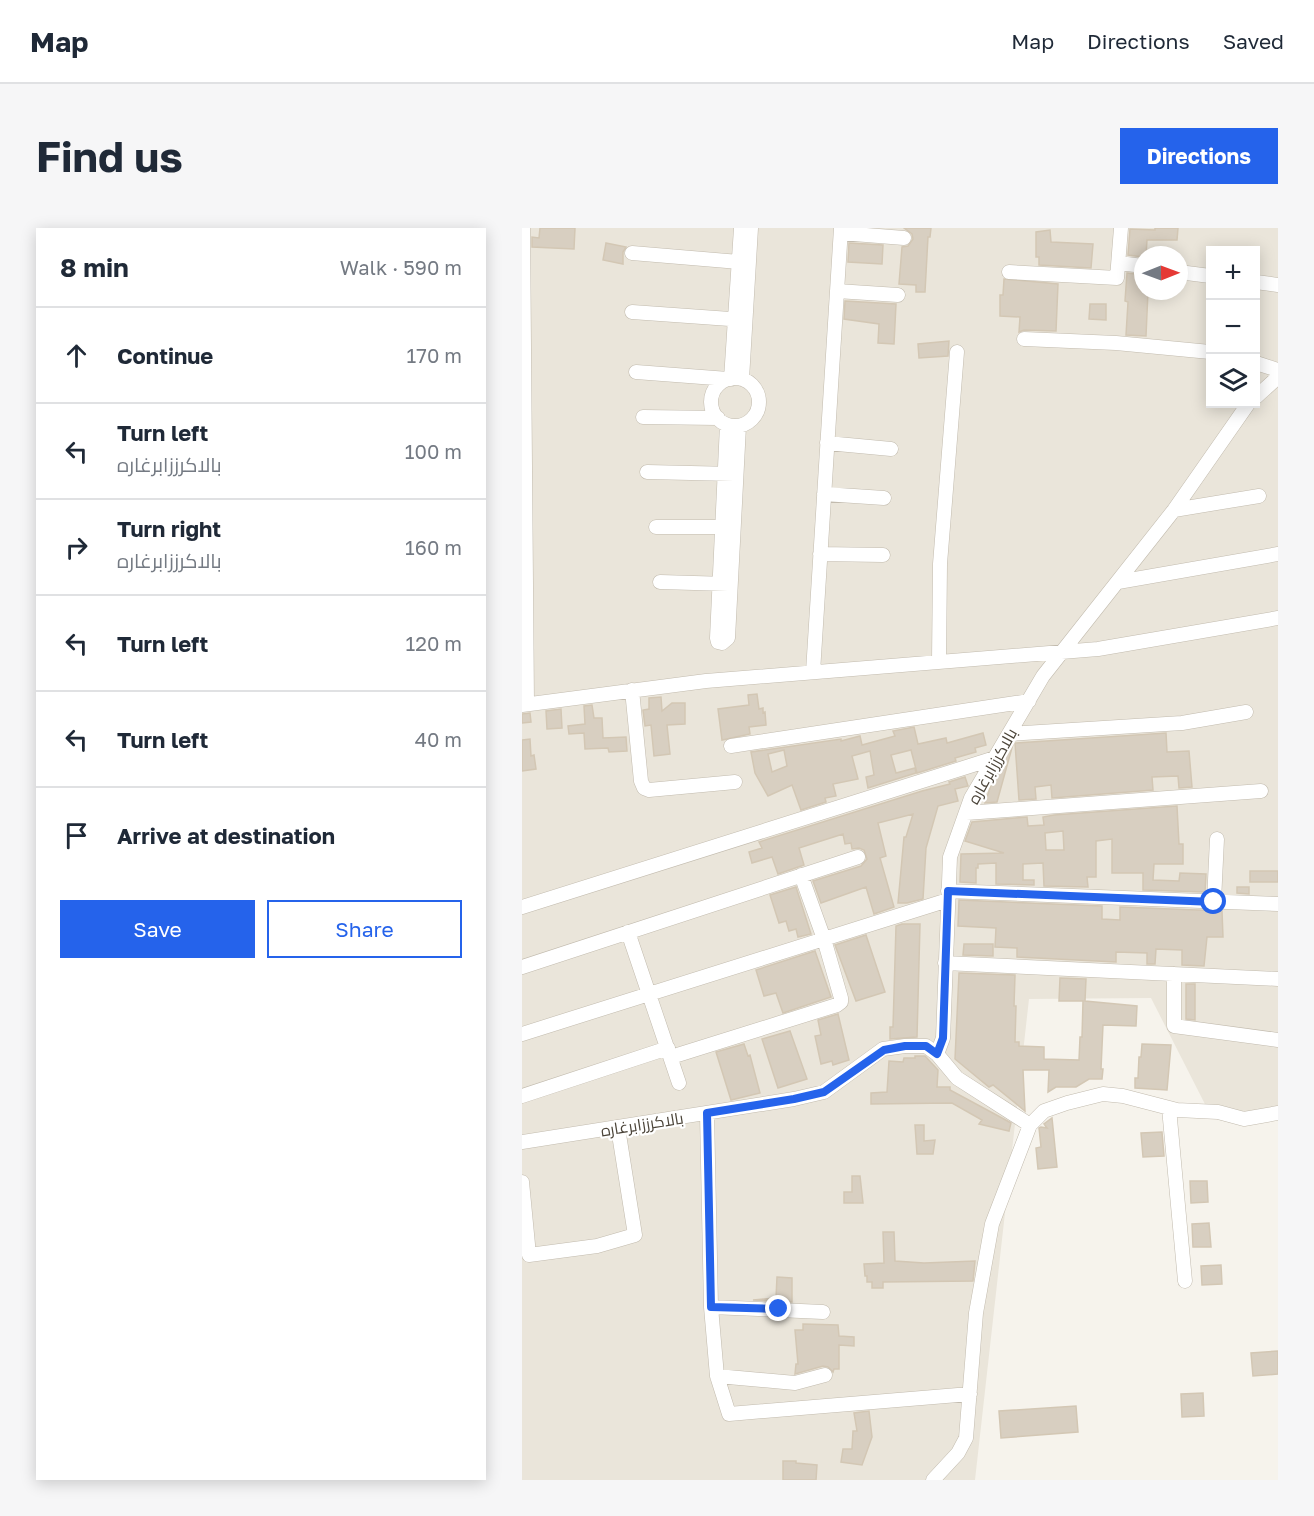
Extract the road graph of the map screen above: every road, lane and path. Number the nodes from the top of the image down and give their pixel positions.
1 (523, 228) edge
2 (741, 228) edge
3 (751, 228) edge
4 (1121, 228) edge
5 (841, 231) edge
6 (904, 238) dead end
7 (632, 253) dead end
8 (739, 262) junction
9 (1119, 262) junction
10 (1134, 264) edge
11 (1009, 272) dead end
12 (1188, 273) edge
13 (1206, 275) edge
14 (1260, 283) edge
15 (1278, 285) edge
16 (837, 291) junction
17 (898, 295) dead end
18 (632, 312) dead end
19 (740, 320) junction
20 (1024, 339) dead end
21 (957, 352) dead end
22 (1206, 352) edge
23 (1260, 364) edge
24 (1278, 370) edge
25 (636, 372) dead end
26 (1278, 377) edge
27 (734, 379) junction
28 (1260, 393) edge
29 (1245, 408) edge
30 (643, 417) dead end
31 (728, 423) junction
32 (828, 443) junction
33 (891, 448) dead end
34 (647, 472) dead end
35 (730, 474) junction
36 (824, 494) junction
37 (1259, 496) dead end
38 (884, 498) dead end
39 (1174, 510) junction
40 (656, 527) dead end
41 (728, 527) junction
42 (820, 554) junction
43 (1278, 554) edge
44 (883, 555) dead end
45 (660, 582) dead end
46 (1118, 582) junction
47 (725, 584) junction
48 (723, 612) dead end
49 (1278, 618) edge
50 (1065, 651) junction
51 (939, 661) junction
52 (813, 672) junction
53 (632, 690) junction
54 (1029, 701) junction
55 (525, 704) edge
56 (1246, 712) dead end
57 (1009, 734) junction
58 (730, 746) dead end
59 (995, 758) junction
60 (735, 782) dead end
61 (1261, 791) dead end
62 (966, 813) junction
63 (1217, 839) dead end
64 (858, 857) dead end
65 (801, 875) junction
66 (948, 896) junction
67 (1214, 902) junction
68 (1278, 904) edge
69 (522, 907) edge
70 (628, 932) junction
71 (824, 939) junction
72 (945, 963) junction
73 (522, 967) edge
74 (1174, 974) junction
75 (1278, 979) edge
76 (649, 993) junction
77 (522, 1034) edge
78 (1278, 1040) edge
79 (669, 1053) junction
80 (937, 1054) junction
81 (679, 1083) dead end
82 (522, 1095) edge
83 (1169, 1108) junction
84 (707, 1113) junction
85 (1278, 1113) edge
86 (1030, 1125) junction
87 (618, 1128) junction
88 (522, 1142) edge
89 (522, 1182) edge
90 (1185, 1281) dead end
91 (711, 1307) junction
92 (823, 1312) dead end
93 (717, 1376) junction
94 (825, 1376) dead end
95 (970, 1394) junction
96 (933, 1480) edge

1 - 55 street
2 - 8 street
3 - 19 street
4 - 9 street
5 - 6 street
5 - 16 street
7 - 8 street
8 - 19 street
9 - 10 street
9 - 11 street
12 - 13 street
14 - 15 street
16 - 17 street
16 - 32 street
18 - 19 street
19 - 27 street
20 - 22 street
21 - 51 street
23 - 24 street
25 - 27 street
26 - 28 street
27 - 31 street
27 - 31 street
29 - 39 street, بالاکرززابرغاره
30 - 31 street
31 - 35 street
32 - 33 street
32 - 36 street
34 - 35 street
35 - 41 street
36 - 38 street
36 - 42 street
37 - 39 street
39 - 46 street, بالاکرززابرغاره
40 - 41 street
41 - 47 street
42 - 44 street
42 - 52 street
43 - 46 street
45 - 47 street
46 - 50 street, بالاکرززابرغاره
47 - 48 street
49 - 50 street
50 - 51 street
50 - 54 street, بالاکرززابرغاره
51 - 52 street
52 - 53 street
53 - 55 street
53 - 60 street
54 - 57 street, بالاکرززابرغاره
54 - 58 street
56 - 57 street
57 - 59 street, بالاکرززابرغاره
59 - 62 street, بالاکرززابرغاره
59 - 69 street
61 - 62 street
62 - 66 street, بالاکرززابرغاره
63 - 67 street
64 - 65 street
65 - 70 street
65 - 71 street
66 - 67 street
66 - 71 street
66 - 72 street, بالاکرززابرغاره
67 - 68 street
70 - 73 street
70 - 76 street
71 - 76 street
71 - 79 street
72 - 74 street
72 - 80 street, بالاکرززابرغاره
74 - 75 street
74 - 78 street
76 - 77 street
76 - 79 street
79 - 81 street
79 - 82 street
80 - 84 street, بالاکرززابرغاره
80 - 86 street
83 - 85 street
83 - 86 street
83 - 90 street
84 - 87 street, بالاکرززابرغاره
84 - 91 street
86 - 95 street
87 - 88 street, بالاکرززابرغاره
87 - 89 street
91 - 92 street
91 - 93 street
93 - 94 street
93 - 95 street
95 - 96 street

